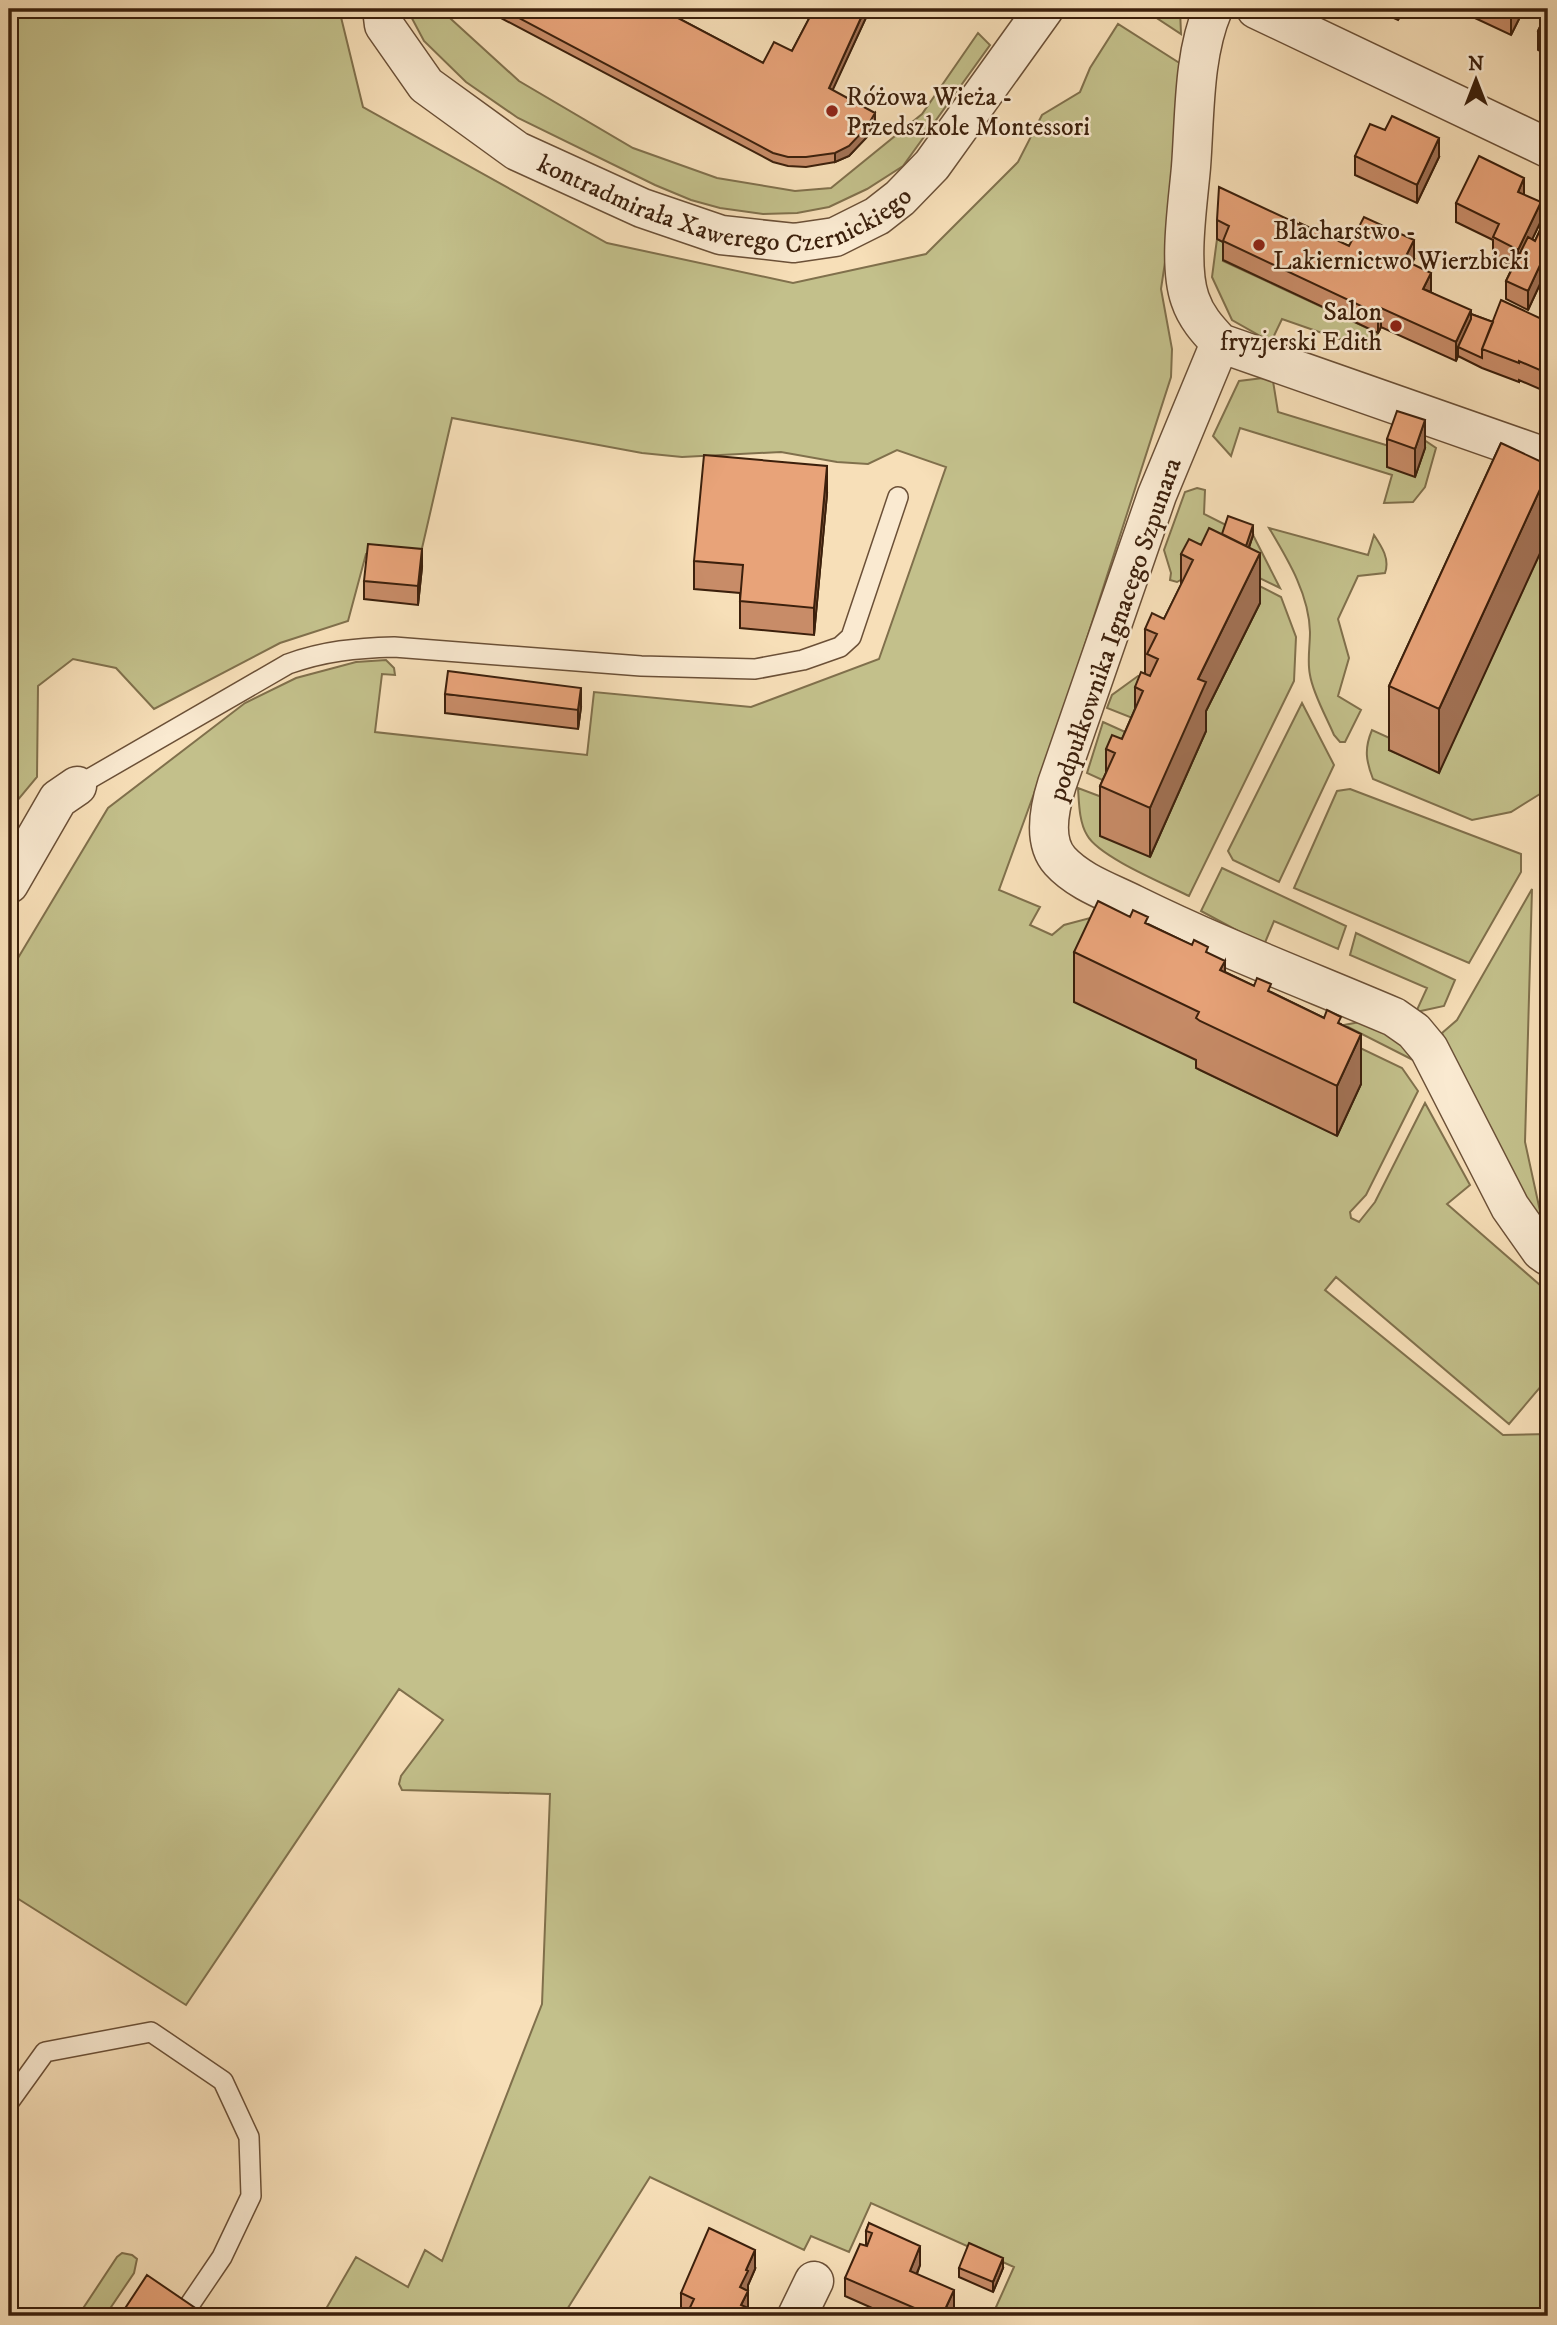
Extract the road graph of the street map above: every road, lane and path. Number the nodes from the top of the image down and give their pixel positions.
1 (382, 9) edge
2 (1044, 9) edge
3 (1213, 9) edge
4 (1256, 9) edge
5 (1548, 148) edge
6 (1220, 343) junction
7 (1548, 458) edge
8 (898, 497) dead end
9 (77, 786) joint
10 (9, 884) edge
11 (1548, 1256) edge
12 (9, 2102) edge
13 (814, 2281) dead end
14 (182, 2316) edge
15 (797, 2316) edge

1 - 2 street, kontradmirała Xawerego Czernickiego
3 - 6 street
4 - 5 street
6 - 7 street
6 - 11 street, podpułkownika Ignacego Szpunara
8 - 9 lane
9 - 10 street
12 - 14 lane
13 - 15 street

